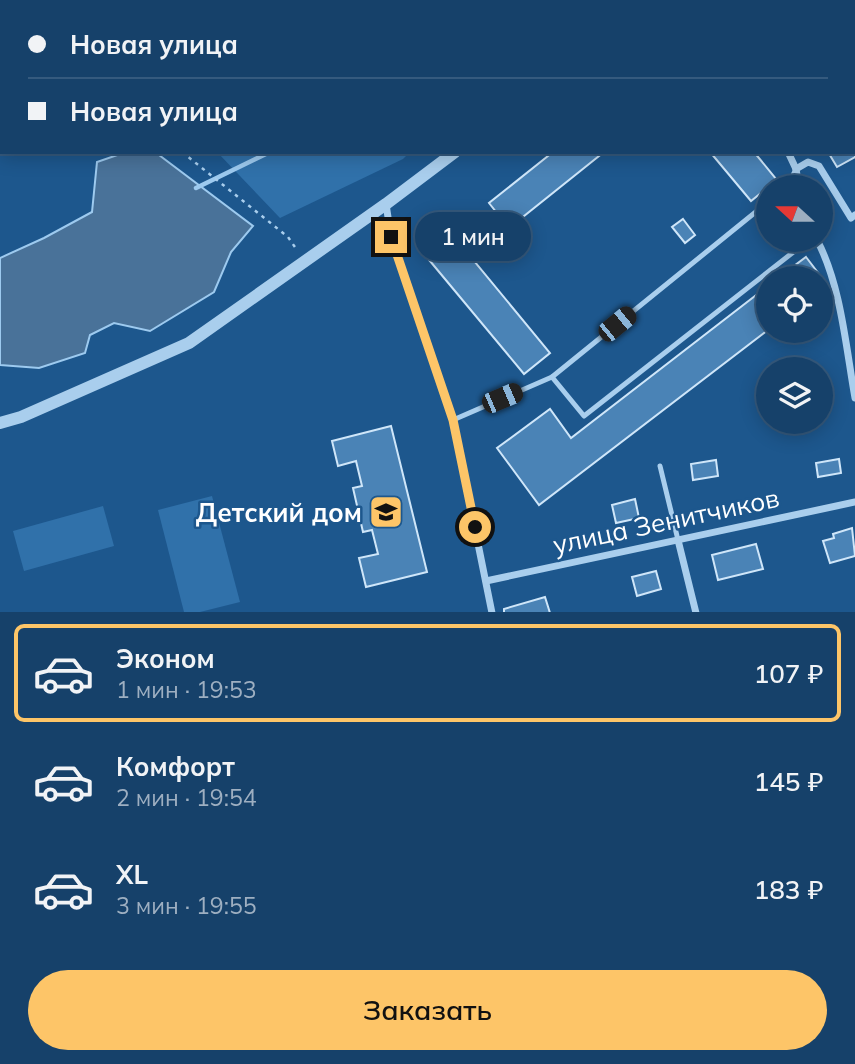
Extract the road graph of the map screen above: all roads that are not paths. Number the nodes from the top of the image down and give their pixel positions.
1 (452, 154) edge
2 (790, 154) edge
3 (796, 169) junction
4 (793, 175) edge
5 (797, 175) edge
6 (386, 204) junction
7 (756, 212) edge
8 (855, 215) edge
9 (793, 252) edge
10 (823, 252) edge
11 (552, 377) junction
12 (855, 398) edge
13 (453, 420) junction
14 (0, 423) edge
15 (660, 466) dead end
16 (855, 502) edge
17 (678, 540) junction
18 (486, 581) junction
19 (492, 612) edge
20 (696, 612) edge

1 - 6 street
2 - 3 street
3 - 4 lane
3 - 5 street
3 - 8 street
6 - 13 street
6 - 14 street
7 - 11 lane
9 - 11 lane
10 - 12 street
11 - 13 lane
13 - 18 street
15 - 17 lane
16 - 17 street, улица Зенитчиков
17 - 18 street, улица Зенитчиков
17 - 20 street
18 - 19 street

